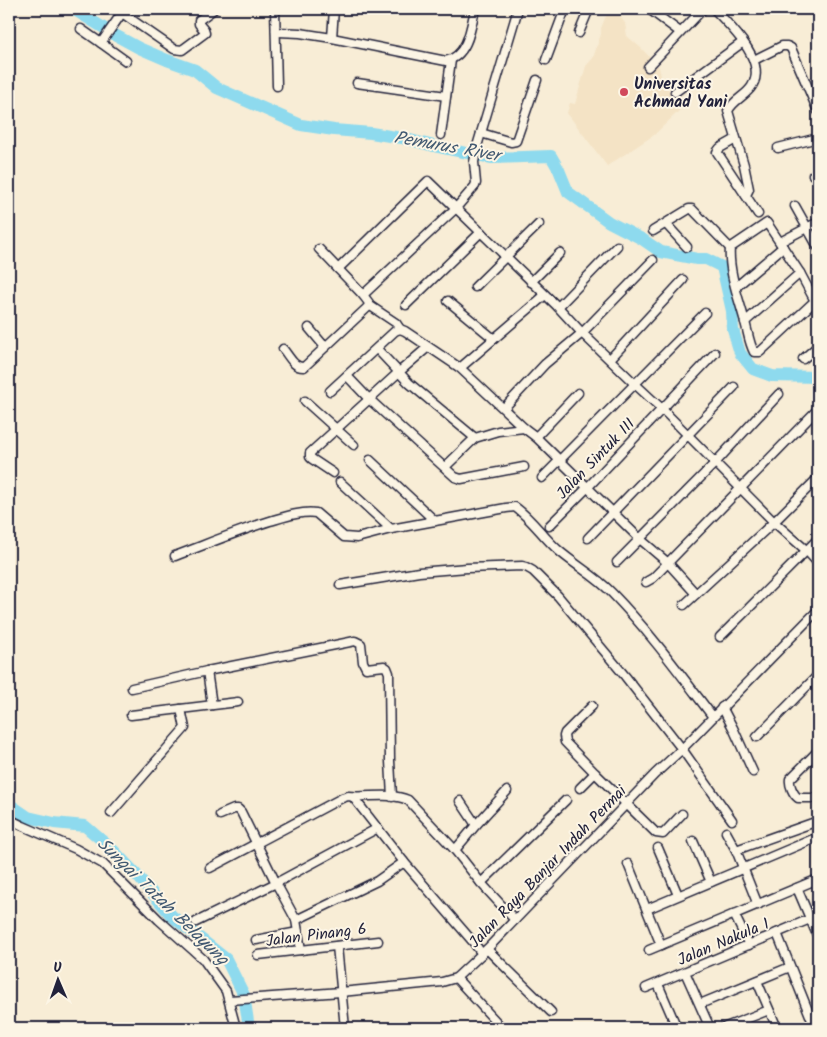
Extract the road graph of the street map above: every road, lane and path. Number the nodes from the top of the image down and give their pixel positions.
1 (214, 9) edge
2 (275, 9) edge
3 (334, 9) edge
4 (475, 9) edge
5 (518, 9) edge
6 (565, 9) edge
7 (589, 9) edge
8 (649, 9) edge
9 (703, 9) edge
10 (714, 9) edge
11 (120, 10) edge
12 (81, 29) dead end
13 (276, 30) junction
14 (680, 32) junction
15 (579, 33) dead end
16 (332, 38) junction
17 (103, 40) junction
18 (743, 42) junction
19 (451, 60) junction
20 (546, 60) dead end
21 (754, 60) junction
22 (126, 61) dead end
23 (648, 67) dead end
24 (537, 80) dead end
25 (357, 83) dead end
26 (276, 86) dead end
27 (675, 92) dead end
28 (446, 96) junction
29 (818, 111) edge
30 (482, 133) junction
31 (441, 135) dead end
32 (818, 138) edge
33 (736, 139) junction
34 (778, 148) dead end
35 (746, 195) junction
36 (795, 206) dead end
37 (456, 208) junction
38 (758, 214) dead end
39 (818, 222) edge
40 (539, 224) dead end
41 (666, 224) junction
42 (807, 228) junction
43 (653, 231) dead end
44 (481, 232) junction
45 (782, 244) junction
46 (617, 246) dead end
47 (687, 247) dead end
48 (818, 247) edge
49 (319, 248) dead end
50 (730, 248) junction
51 (560, 253) dead end
52 (506, 257) junction
53 (653, 260) dead end
54 (338, 270) junction
55 (800, 273) junction
56 (683, 280) dead end
57 (531, 282) junction
58 (475, 287) dead end
59 (736, 287) junction
60 (363, 295) junction
61 (544, 295) junction
62 (817, 299) edge
63 (448, 301) dead end
64 (369, 305) junction
65 (406, 305) dead end
66 (558, 307) junction
67 (705, 313) dead end
68 (745, 322) junction
69 (308, 328) dead end
70 (400, 329) junction
71 (582, 333) junction
72 (494, 339) junction
73 (818, 346) edge
74 (325, 347) junction
75 (428, 347) junction
76 (283, 349) dead end
77 (377, 349) junction
78 (715, 353) dead end
79 (610, 359) junction
80 (803, 360) dead end
81 (460, 368) junction
82 (398, 372) junction
83 (347, 376) junction
84 (635, 384) junction
85 (734, 387) dead end
86 (330, 391) dead end
87 (578, 393) dead end
88 (779, 394) dead end
89 (369, 399) junction
90 (305, 401) dead end
91 (504, 408) junction
92 (662, 409) junction
93 (817, 412) edge
94 (524, 428) junction
95 (336, 429) junction
96 (688, 435) junction
97 (536, 437) junction
98 (475, 438) junction
99 (354, 445) dead end
100 (370, 460) dead end
101 (560, 460) junction
102 (715, 463) junction
103 (444, 467) junction
104 (524, 467) dead end
105 (333, 473) dead end
106 (542, 478) dead end
107 (818, 478) edge
108 (340, 482) dead end
109 (588, 487) junction
110 (741, 488) junction
111 (612, 512) junction
112 (435, 521) junction
113 (774, 522) junction
114 (549, 526) dead end
115 (391, 529) junction
116 (588, 538) dead end
117 (640, 539) junction
118 (818, 539) edge
119 (807, 551) junction
120 (175, 556) dead end
121 (617, 562) dead end
122 (668, 563) junction
123 (818, 563) edge
124 (646, 582) dead end
125 (340, 584) dead end
126 (696, 594) junction
127 (684, 605) dead end
128 (818, 610) edge
129 (720, 636) dead end
130 (207, 671) junction
131 (818, 675) edge
132 (132, 688) dead end
133 (238, 702) dead end
134 (212, 705) junction
135 (592, 706) dead end
136 (722, 707) junction
137 (181, 709) junction
138 (131, 715) dead end
139 (713, 716) junction
140 (758, 737) dead end
141 (682, 748) junction
142 (818, 751) edge
143 (753, 772) dead end
144 (595, 773) junction
145 (580, 788) dead end
146 (507, 791) dead end
147 (353, 797) junction
148 (392, 797) junction
149 (818, 798) edge
150 (566, 800) dead end
151 (460, 801) dead end
152 (627, 804) junction
153 (111, 813) dead end
154 (682, 814) dead end
155 (220, 815) dead end
156 (9, 819) edge
157 (732, 820) dead end
158 (818, 821) edge
159 (476, 825) junction
160 (378, 828) junction
161 (726, 832) dead end
162 (818, 837) edge
163 (693, 841) dead end
164 (256, 844) junction
165 (658, 848) dead end
166 (455, 850) junction
167 (736, 850) junction
168 (404, 862) junction
169 (628, 864) dead end
170 (210, 868) dead end
171 (744, 868) junction
172 (818, 879) edge
173 (711, 882) junction
174 (276, 883) junction
175 (481, 883) junction
176 (797, 888) junction
177 (678, 895) junction
178 (758, 904) junction
179 (647, 909) junction
180 (734, 914) junction
181 (810, 919) junction
182 (296, 920) junction
183 (515, 920) junction
184 (196, 922) dead end
185 (298, 932) junction
186 (777, 933) junction
187 (818, 938) edge
188 (256, 940) dead end
189 (378, 941) dead end
190 (661, 945) junction
191 (749, 945) junction
192 (337, 946) junction
193 (301, 950) junction
194 (649, 950) dead end
195 (484, 951) junction
196 (258, 955) dead end
197 (790, 967) junction
198 (685, 972) junction
199 (456, 978) junction
200 (757, 982) junction
201 (658, 984) junction
202 (646, 988) dead end
203 (341, 992) junction
204 (232, 1000) junction
205 (700, 1004) junction
206 (769, 1010) junction
207 (551, 1012) dead end
208 (236, 1028) edge
209 (345, 1028) edge
210 (502, 1028) edge
211 (677, 1028) edge
212 (710, 1028) edge
213 (723, 1028) edge
214 (778, 1028) edge
215 (816, 1028) edge

1 - 11 street
2 - 13 street
3 - 16 street
4 - 19 street
5 - 30 street
6 - 20 street
7 - 15 street
8 - 14 street
9 - 14 street
10 - 18 street
11 - 17 street
12 - 17 street
13 - 16 street
13 - 26 street
14 - 23 street
16 - 19 street
17 - 22 street
18 - 21 street
18 - 27 street
19 - 28 street
21 - 29 street
21 - 33 street
24 - 30 street
25 - 28 street
28 - 31 street
30 - 37 street
32 - 34 street
33 - 35 street
33 - 35 street
35 - 38 street
36 - 42 street
37 - 44 street
37 - 54 street
37 - 60 street
39 - 42 street
40 - 52 street
41 - 43 street
41 - 47 street
41 - 50 street
42 - 45 street
42 - 48 street
44 - 52 street
44 - 65 street
45 - 50 street
45 - 55 street
45 - 59 street
46 - 66 street
49 - 54 street
50 - 59 street
51 - 57 street
52 - 57 street
52 - 58 street
53 - 71 street
54 - 60 street
55 - 62 street
55 - 68 street
56 - 79 street
57 - 61 street
59 - 68 street
60 - 64 street
61 - 66 street
61 - 72 street
62 - 68 street
63 - 72 street
64 - 70 street
64 - 74 street
66 - 71 street
67 - 84 street
69 - 74 street
70 - 75 street
70 - 77 street
71 - 79 street
71 - 91 street
72 - 81 street
73 - 80 street
74 - 76 street
75 - 81 street
75 - 82 street
77 - 82 street
77 - 83 street
78 - 92 street, Jalan Sintuk III
79 - 84 street
81 - 91 street
82 - 89 street
82 - 98 street
83 - 86 street
83 - 89 street
84 - 92 street
84 - 101 street
85 - 96 street
87 - 97 street
88 - 102 street
89 - 95 street
89 - 103 street
90 - 95 street
91 - 94 street
92 - 96 street
92 - 109 street, Jalan Sintuk III
93 - 110 street
94 - 97 street
94 - 98 street
95 - 99 street
95 - 105 street
96 - 102 street
96 - 111 street
97 - 101 street
98 - 103 street
100 - 112 street
101 - 106 street
101 - 109 street
102 - 110 street
102 - 117 street
103 - 104 street
107 - 113 street
108 - 115 street
109 - 111 street
109 - 114 street, Jalan Sintuk III
110 - 113 street
110 - 122 street
111 - 116 street
111 - 117 street
112 - 115 street
112 - 139 street
113 - 119 street
113 - 126 street
115 - 120 street
117 - 121 street
117 - 122 street
118 - 119 street
119 - 123 street
119 - 129 street
122 - 124 street
122 - 126 street
125 - 141 street
126 - 127 street
128 - 136 street, Jalan Raya Banjar Indah Permai
130 - 132 street
130 - 134 street
130 - 148 street
131 - 140 street
133 - 134 street
134 - 137 street
135 - 144 street
136 - 139 street, Jalan Raya Banjar Indah Permai
136 - 143 street
137 - 138 street
137 - 153 street
139 - 141 street, Jalan Raya Banjar Indah Permai
141 - 152 street, Jalan Raya Banjar Indah Permai
141 - 157 street
142 - 149 street
144 - 145 street
144 - 152 street
146 - 159 street
147 - 148 street
147 - 160 street
147 - 164 street
148 - 166 street
150 - 175 street
151 - 159 street
152 - 154 street
152 - 183 street, Jalan Raya Banjar Indah Permai
155 - 164 street
156 - 204 street
158 - 167 street
159 - 166 street
160 - 168 street
160 - 174 street
161 - 167 street
162 - 171 street
163 - 173 street
164 - 170 street
164 - 174 street
165 - 177 street
166 - 175 street
167 - 171 street
168 - 182 street
168 - 195 street
169 - 179 street
171 - 173 street
171 - 178 street
172 - 176 street
173 - 177 street
174 - 182 street
174 - 184 street
175 - 183 street
176 - 178 street
176 - 181 street
177 - 179 street
178 - 180 street
179 - 190 street
180 - 190 street
180 - 191 street
181 - 186 street, Jalan Nakula 1
181 - 187 street
182 - 185 street
183 - 195 street, Jalan Raya Banjar Indah Permai
185 - 188 street
185 - 193 street
186 - 191 street, Jalan Nakula 1
186 - 197 street
189 - 192 street, Jalan Pinang 6
190 - 194 street
191 - 198 street, Jalan Nakula 1
192 - 193 street, Jalan Pinang 6
192 - 203 street
193 - 196 street, Jalan Pinang 6
195 - 199 street, Jalan Raya Banjar Indah Permai
195 - 207 street
197 - 200 street
197 - 215 street
198 - 201 street, Jalan Nakula 1
198 - 205 street
199 - 203 street
199 - 210 street
200 - 205 street
200 - 206 street
201 - 202 street, Jalan Nakula 1
201 - 211 street
203 - 204 street
203 - 209 street
204 - 208 street
205 - 212 street
206 - 213 street
206 - 214 street

